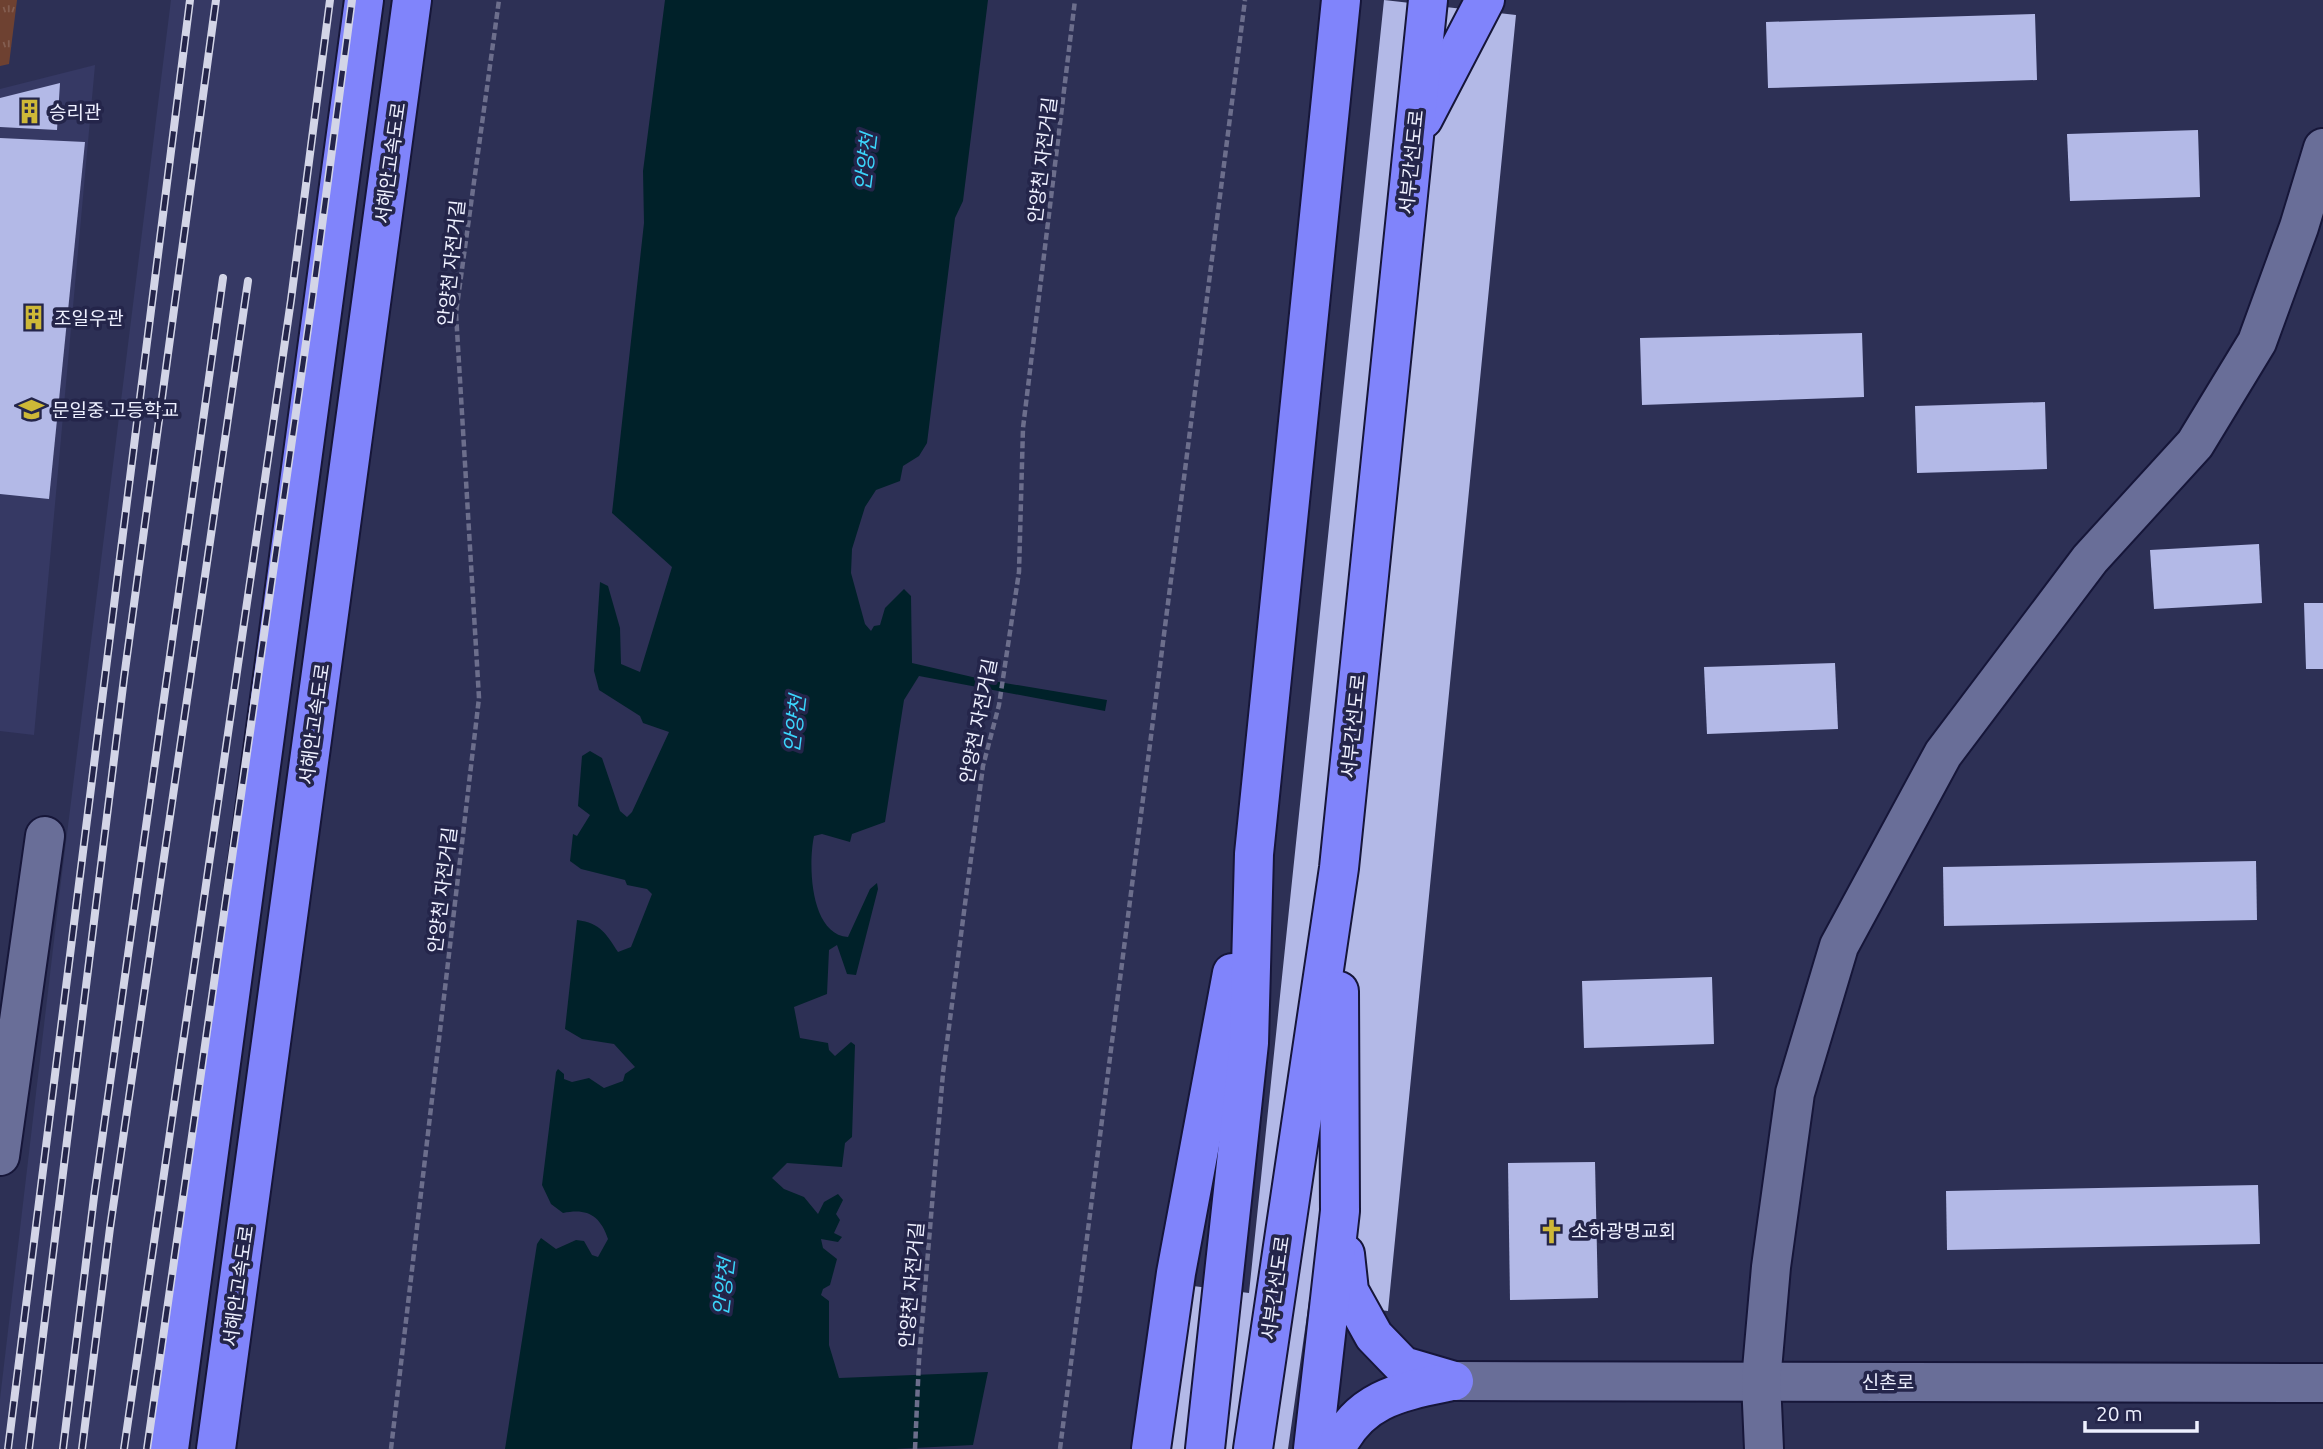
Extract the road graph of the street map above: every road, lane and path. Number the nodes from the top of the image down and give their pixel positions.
1 (364, 0) edge
2 (412, 0) edge
3 (499, 0) edge
4 (1075, 0) edge
5 (1245, 0) edge
6 (1341, 0) edge
7 (1428, 0) edge
8 (1485, 0) edge
9 (1414, 137) junction
10 (2323, 148) edge
11 (45, 836) dead end
12 (1254, 854) junction
13 (1339, 868) junction
14 (0, 1156) edge
15 (1340, 1211) junction
16 (1454, 1381) junction
17 (1761, 1381) junction
18 (2323, 1383) edge
19 (169, 1449) edge
20 (216, 1449) edge
21 (391, 1449) edge
22 (915, 1449) edge
23 (1060, 1449) edge
24 (1151, 1449) edge
25 (1205, 1449) edge
26 (1253, 1449) edge
27 (1313, 1449) edge
28 (1336, 1449) edge
29 (1765, 1449) edge

1 - 19 highway
2 - 20 highway, 서해안고속도로
3 - 21 path, 안양천 자전거길
4 - 22 path, 안양천 자전거길
5 - 23 path
6 - 12 highway
7 - 9 highway, 서부간선도로
8 - 9 highway
9 - 13 highway, 서부간선도로
10 - 17 street
11 - 14 street
12 - 24 highway
12 - 25 highway
13 - 15 highway
13 - 26 highway, 서부간선도로
15 - 16 highway
15 - 27 highway
16 - 17 street, 신촌로
16 - 28 highway
17 - 18 street, 신촌로
17 - 29 street

